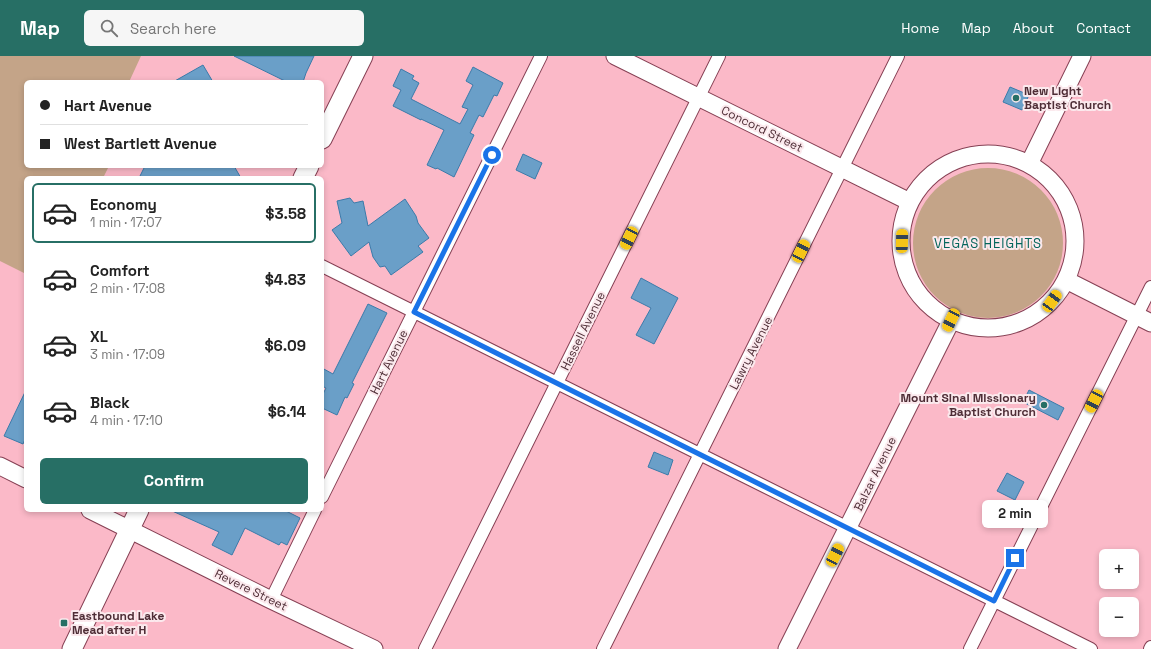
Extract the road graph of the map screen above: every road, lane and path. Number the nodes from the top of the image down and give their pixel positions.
1 (363, 56) edge
2 (541, 56) edge
3 (615, 56) edge
4 (719, 56) edge
5 (898, 56) edge
6 (1082, 56) edge
7 (699, 98) junction
8 (324, 135) edge
9 (1029, 164) junction
10 (842, 169) junction
11 (910, 202) junction
12 (324, 267) edge
13 (1066, 280) junction
14 (1151, 287) edge
15 (414, 312) junction
16 (1144, 319) edge
17 (951, 320) junction
18 (557, 383) junction
19 (700, 454) junction
20 (0, 466) edge
21 (24, 478) edge
22 (324, 493) edge
23 (94, 512) edge
24 (138, 512) edge
25 (314, 512) edge
26 (130, 529) junction
27 (848, 529) junction
28 (271, 600) junction
29 (994, 601) junction
30 (72, 649) edge
31 (374, 649) edge
32 (425, 649) edge
33 (603, 649) edge
34 (788, 649) edge
35 (970, 649) edge
36 (1091, 649) edge

1 - 8 main road
2 - 15 street, Hart Avenue
3 - 7 street, Concord Street
4 - 7 street, Hassell Avenue
5 - 10 street, Lawry Avenue
6 - 9 street
7 - 10 street, Concord Street
7 - 18 street, Hassell Avenue
9 - 11 street
9 - 13 street
10 - 11 street, Concord Street
10 - 19 street, Lawry Avenue
11 - 17 street
12 - 15 street
13 - 16 street
13 - 17 street
14 - 16 street
15 - 18 street
15 - 22 street, Hart Avenue
16 - 29 street
17 - 27 street, Balzar Avenue
18 - 19 street
18 - 32 street, Hassell Avenue
19 - 27 street
19 - 33 street, Lawry Avenue
20 - 21 street
23 - 26 street, Revere Street
24 - 26 main road
25 - 28 street
26 - 28 street, Revere Street
26 - 30 main road
27 - 29 street
27 - 34 street, Balzar Avenue
28 - 31 street, Revere Street
29 - 35 street
29 - 36 street

